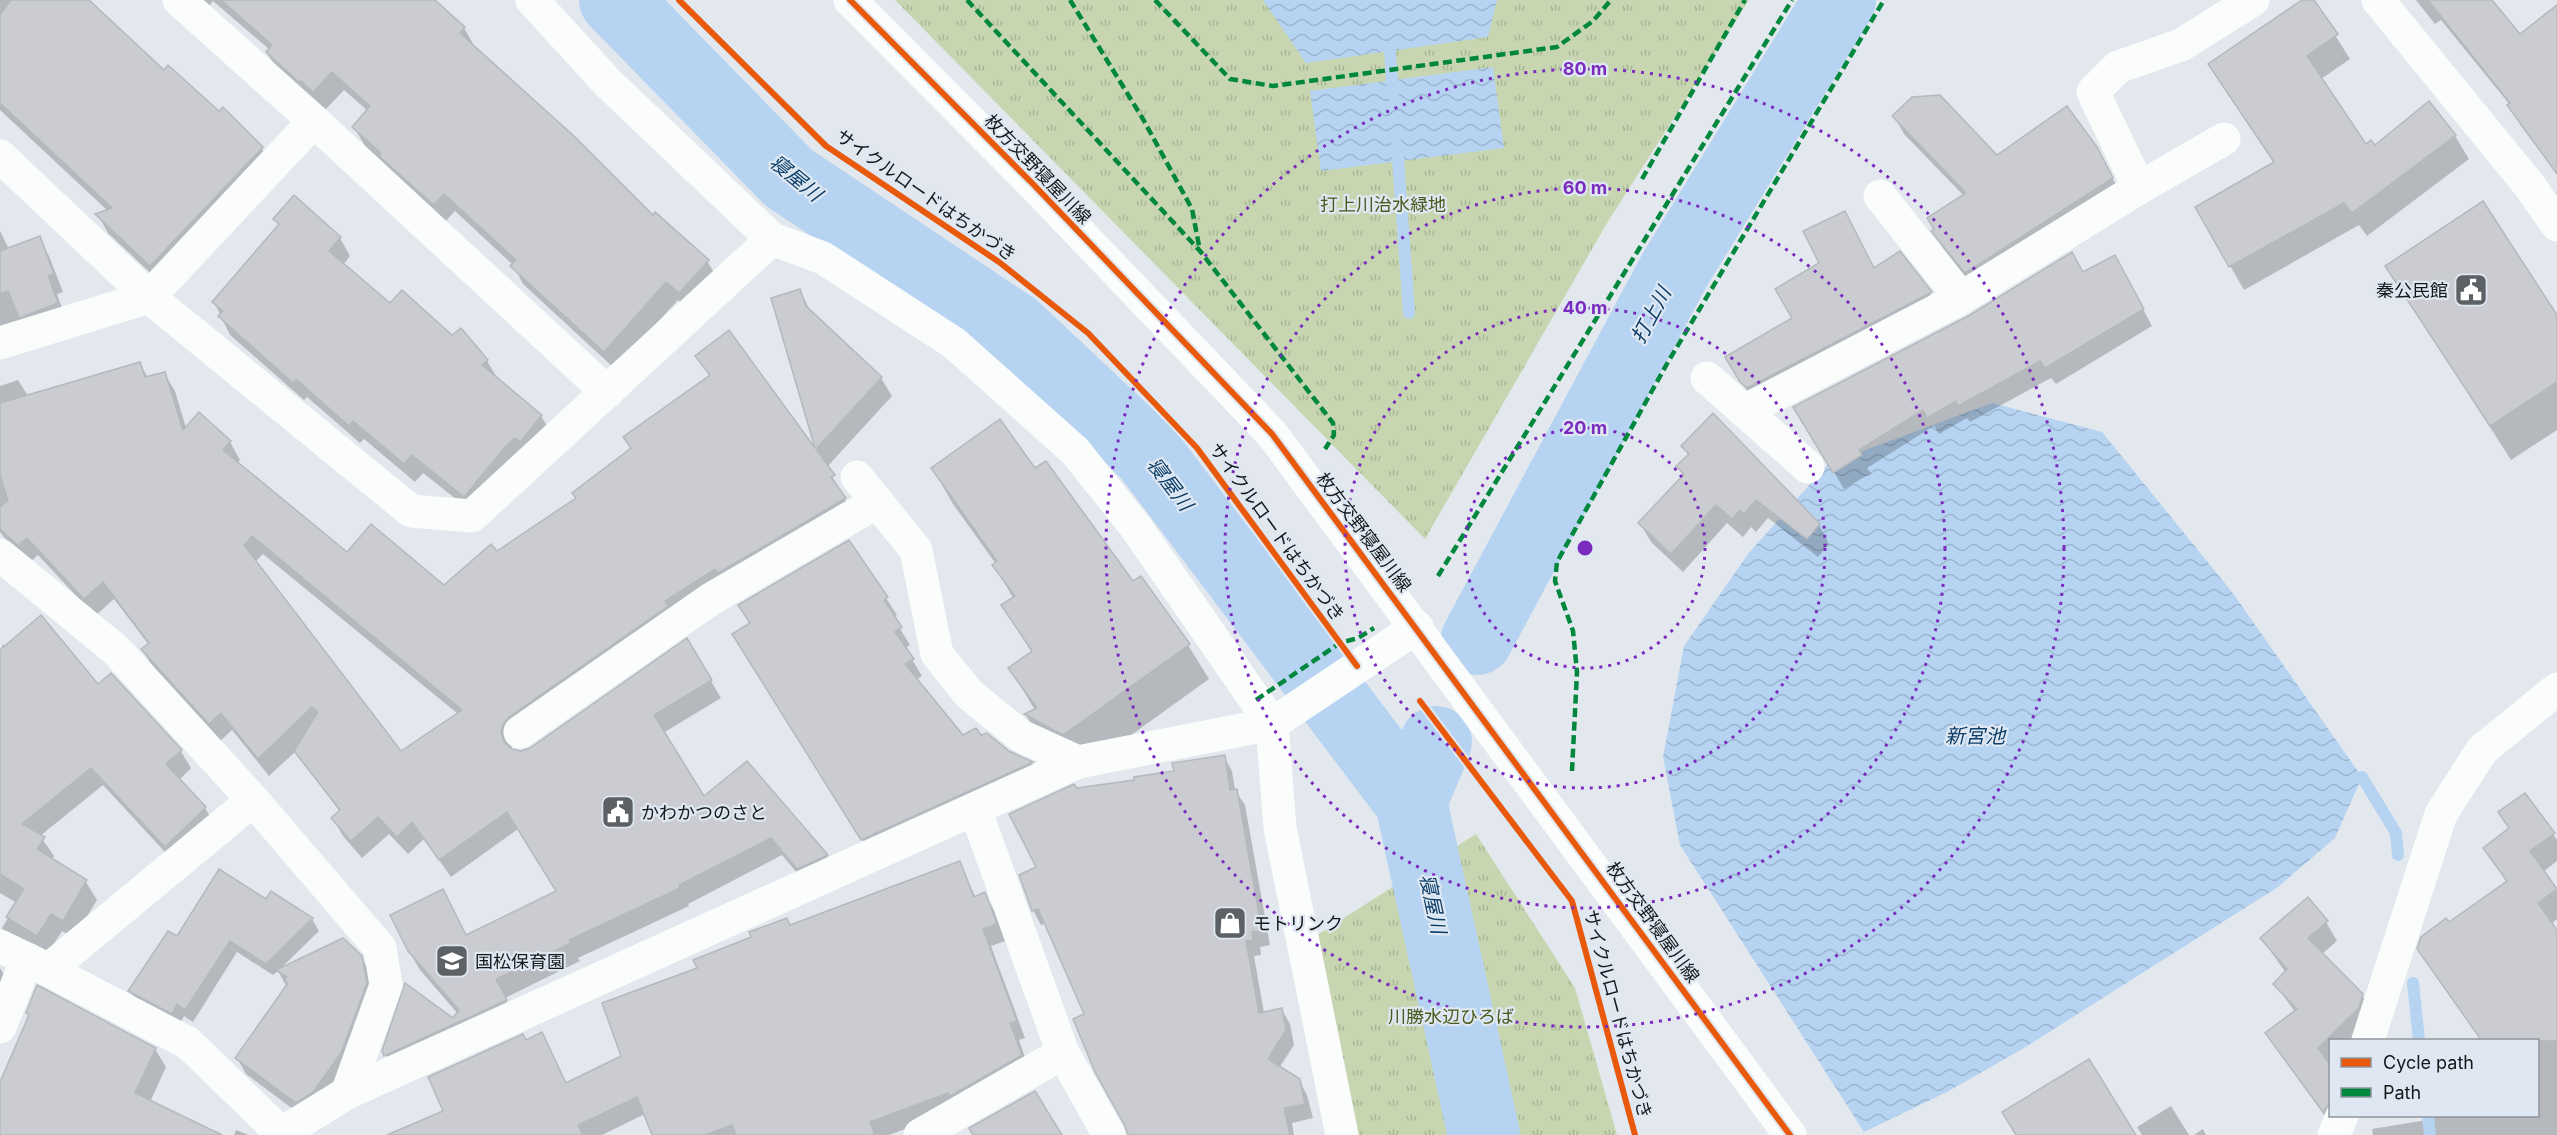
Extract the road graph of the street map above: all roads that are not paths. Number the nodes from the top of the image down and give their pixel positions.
1 (179, 0) edge
2 (532, 0) edge
3 (850, 0) edge
4 (2253, 0) edge
5 (2378, 0) edge
6 (315, 121) junction
7 (2224, 139) dead end
8 (0, 156) edge
9 (2139, 188) junction
10 (1880, 196) dead end
11 (2557, 225) edge
12 (772, 239) junction
13 (149, 297) junction
14 (1961, 298) junction
15 (0, 343) edge
16 (1707, 378) dead end
17 (607, 392) junction
18 (1744, 411) junction
19 (1808, 467) dead end
20 (0, 555) edge
21 (1417, 627) junction
22 (2557, 689) edge
23 (1272, 724) junction
24 (520, 732) dead end
25 (1078, 762) junction
26 (253, 800) junction
27 (975, 809) junction
28 (25, 958) edge
29 (0, 1027) edge
30 (2369, 1039) edge
31 (1063, 1053) junction
32 (347, 1093) junction
33 (2342, 1117) edge
34 (282, 1134) edge
35 (920, 1135) edge
36 (1109, 1135) edge
37 (1342, 1135) edge
38 (1790, 1135) edge
39 (2334, 1135) edge

1 - 6 street
2 - 12 street
3 - 21 street, 枚方交野寝屋川線
4 - 9 street
5 - 11 street
6 - 13 street
6 - 17 street
7 - 9 street
8 - 13 street
9 - 14 street
10 - 14 street
12 - 17 street
12 - 23 street
13 - 15 street
13 - 17 street
14 - 18 street
16 - 18 street
18 - 19 street
20 - 26 street
21 - 23 street
21 - 38 street, 枚方交野寝屋川線
22 - 30 street
23 - 25 street
23 - 37 street
24 - 25 street
25 - 27 street
26 - 28 street
26 - 32 street
27 - 31 street
27 - 32 street
28 - 29 street
28 - 34 street
31 - 35 street
31 - 36 street
32 - 34 street
33 - 39 street

